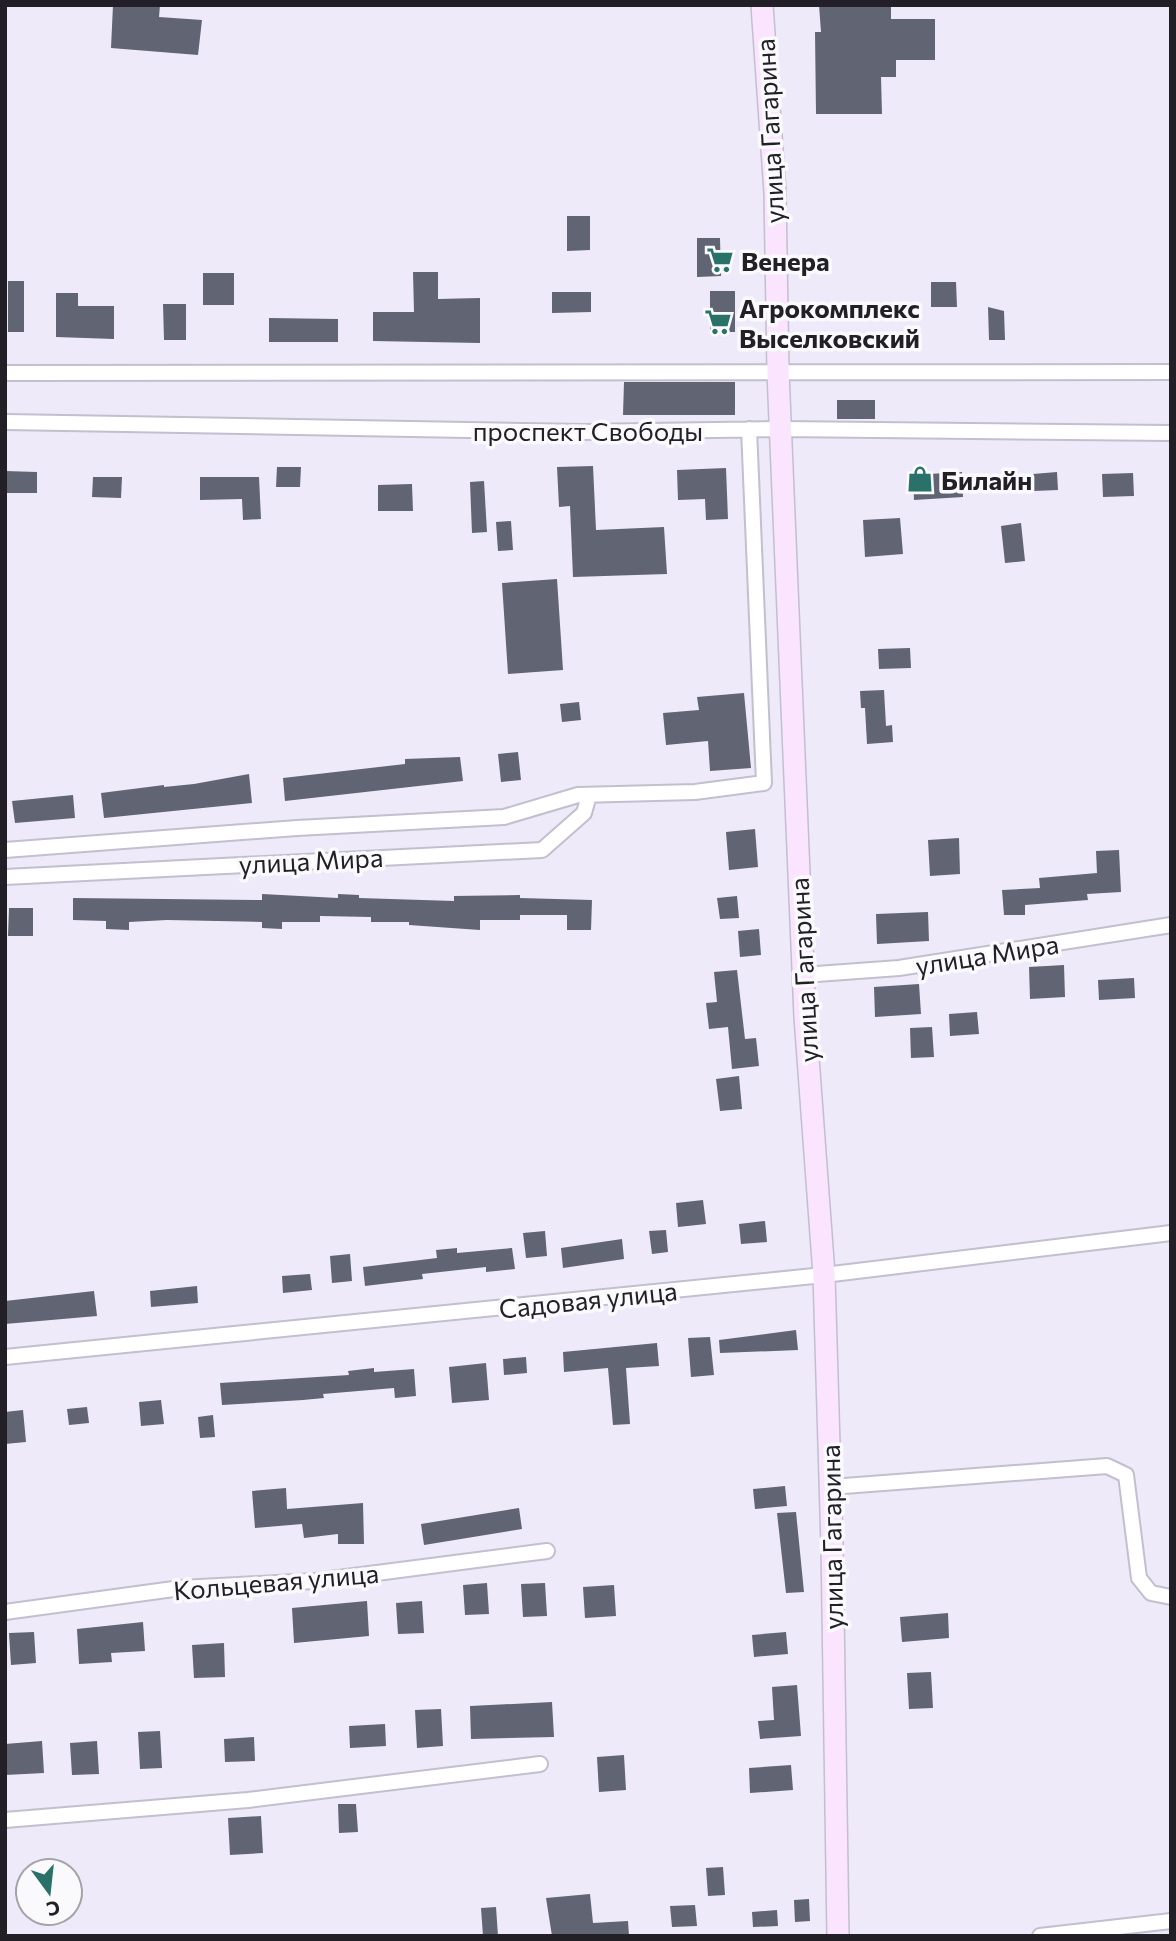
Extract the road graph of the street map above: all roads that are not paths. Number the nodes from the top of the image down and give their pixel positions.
1 (762, 5) edge
2 (778, 372) junction
3 (1171, 372) edge
4 (5, 373) edge
5 (5, 422) edge
6 (748, 429) junction
7 (782, 429) junction
8 (1171, 433) edge
9 (589, 795) junction
10 (5, 850) edge
11 (5, 877) edge
12 (1171, 925) edge
13 (803, 975) junction
14 (1171, 1233) edge
15 (824, 1275) junction
16 (5, 1357) edge
17 (831, 1487) junction
18 (547, 1551) dead end
19 (1171, 1597) edge
20 (5, 1612) edge
21 (540, 1764) dead end
22 (5, 1820) edge
23 (1171, 1921) edge
24 (838, 1936) edge
25 (1040, 1936) edge

1 - 2 main road, улица Гагарина
2 - 3 street
2 - 4 street
2 - 7 main road, улица Гагарина
5 - 6 street, проспект Свободы
6 - 7 street, проспект Свободы
6 - 9 street, улица Мира
7 - 8 street, проспект Свободы
7 - 13 main road, улица Гагарина
9 - 10 street, улица Мира
9 - 11 street, улица Мира
12 - 13 street, улица Мира
13 - 15 main road, улица Гагарина
14 - 15 street, Садовая улица
15 - 16 street, Садовая улица
15 - 17 main road, улица Гагарина
17 - 19 street
17 - 24 main road, улица Гагарина
18 - 20 street, Кольцевая улица
21 - 22 street
23 - 25 street

